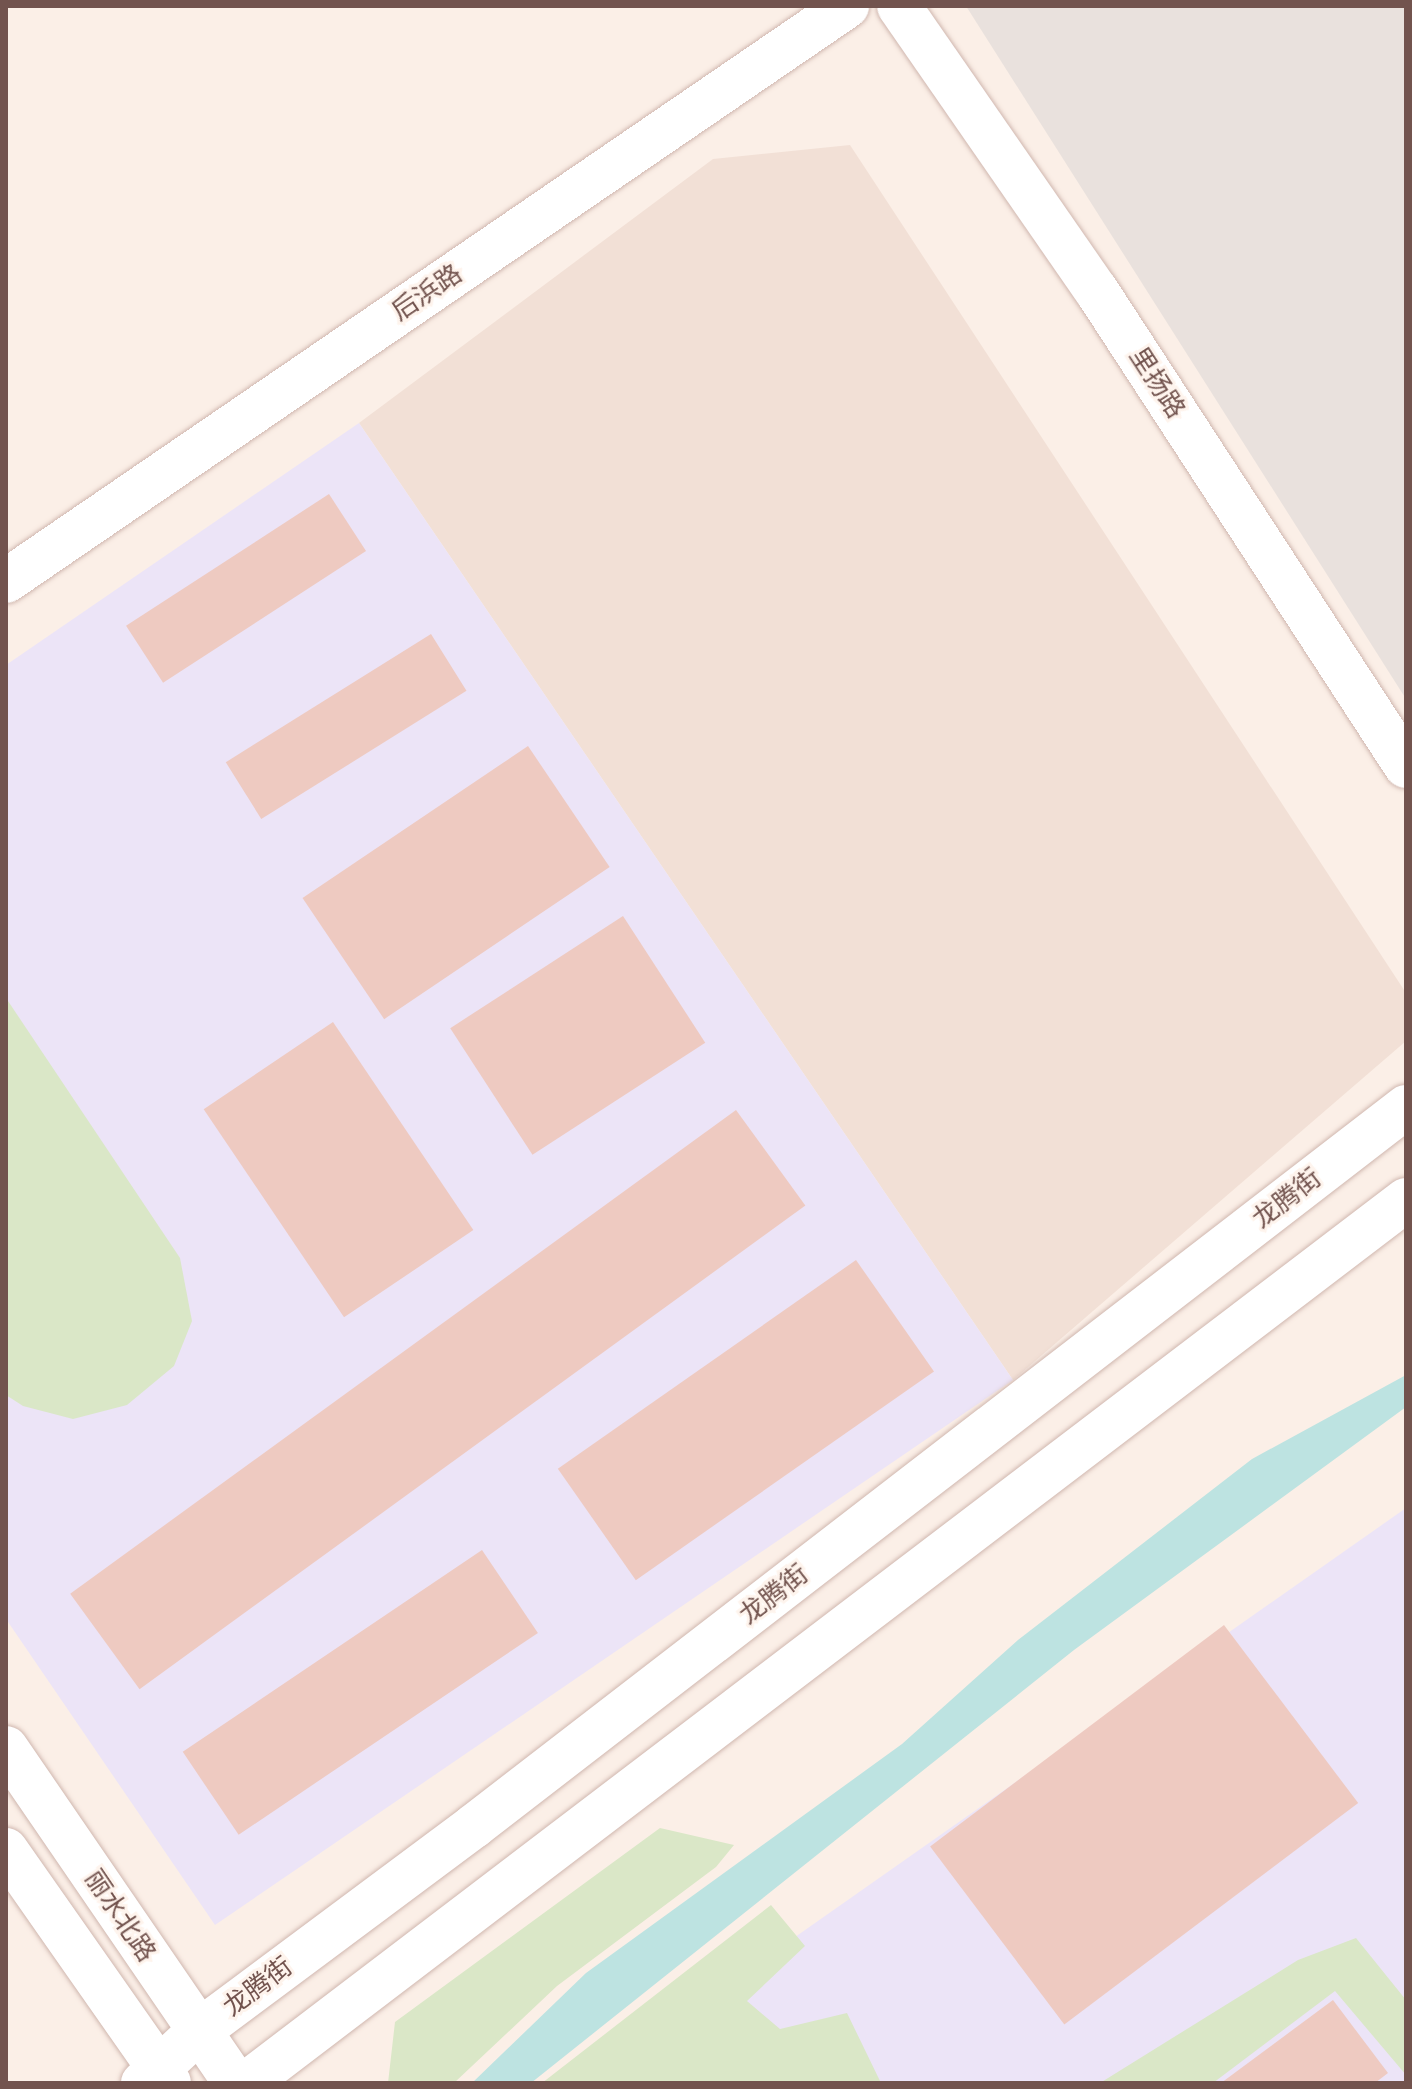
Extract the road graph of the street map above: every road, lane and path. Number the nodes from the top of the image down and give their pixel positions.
1 (847, 6) edge
2 (899, 6) edge
3 (6, 581) edge
4 (1406, 766) edge
5 (1406, 1107) edge
6 (1406, 1200) edge
7 (6, 1748) edge
8 (6, 1850) edge
9 (199, 2031) junction
10 (157, 2079) edge
11 (235, 2083) edge
12 (247, 2083) edge

1 - 3 main road, 后浜路
2 - 4 main road, 里扬路
5 - 9 main road, 龙腾街
6 - 12 main road
7 - 9 main road, 丽水北路
8 - 10 main road
9 - 10 main road, 龙腾街
9 - 11 main road, 丽水北路

